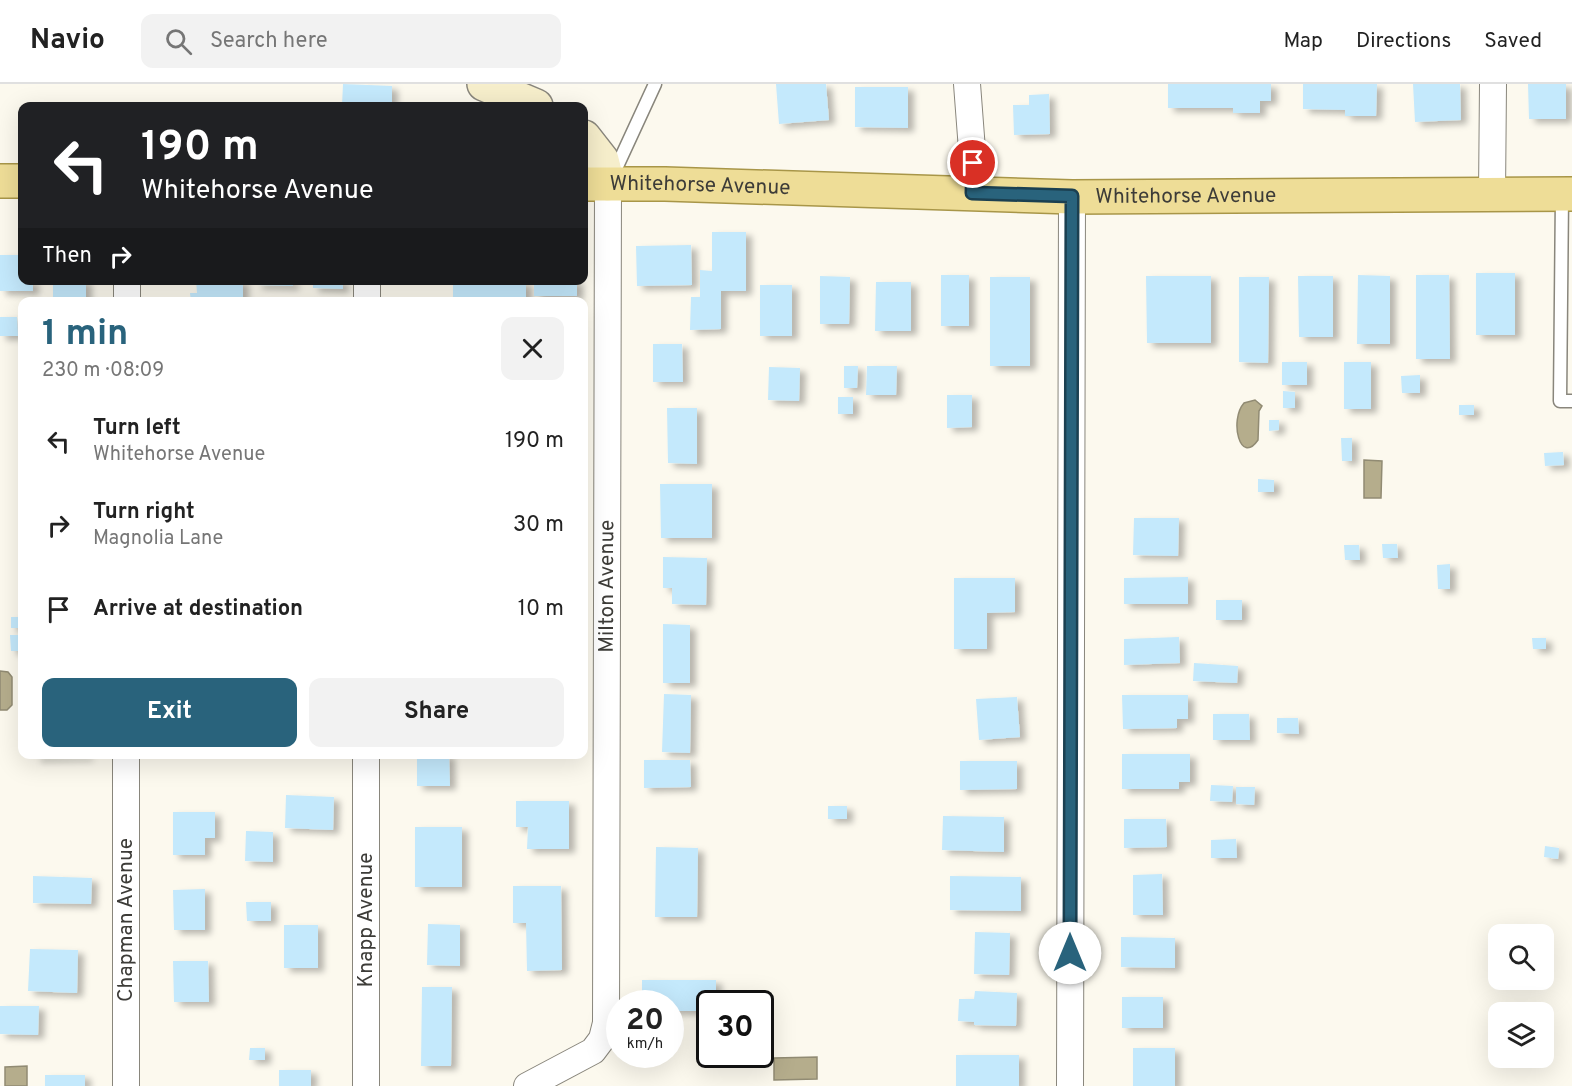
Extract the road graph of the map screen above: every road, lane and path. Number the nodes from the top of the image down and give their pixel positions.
1 (484, 84) edge
2 (656, 84) edge
3 (967, 84) edge
4 (1493, 84) edge
5 (527, 102) edge
6 (588, 142) edge
7 (0, 181) edge
8 (18, 182) edge
9 (596, 184) edge
10 (972, 193) junction
11 (1567, 194) edge
12 (1492, 195) junction
13 (1072, 196) junction
14 (1566, 401) edge
15 (126, 759) edge
16 (366, 759) edge
17 (126, 1086) edge
18 (366, 1086) edge
19 (527, 1086) edge
20 (1070, 1086) edge

1 - 5 street
2 - 9 lane
3 - 10 street
4 - 12 street
6 - 9 street
7 - 8 main road
9 - 10 main road, Whitehorse Avenue
9 - 19 street, Milton Avenue
10 - 13 main road, Whitehorse Avenue
11 - 12 main road, Whitehorse Avenue
11 - 14 lane
12 - 13 main road, Whitehorse Avenue
13 - 20 street
15 - 17 street, Chapman Avenue
16 - 18 street, Knapp Avenue

